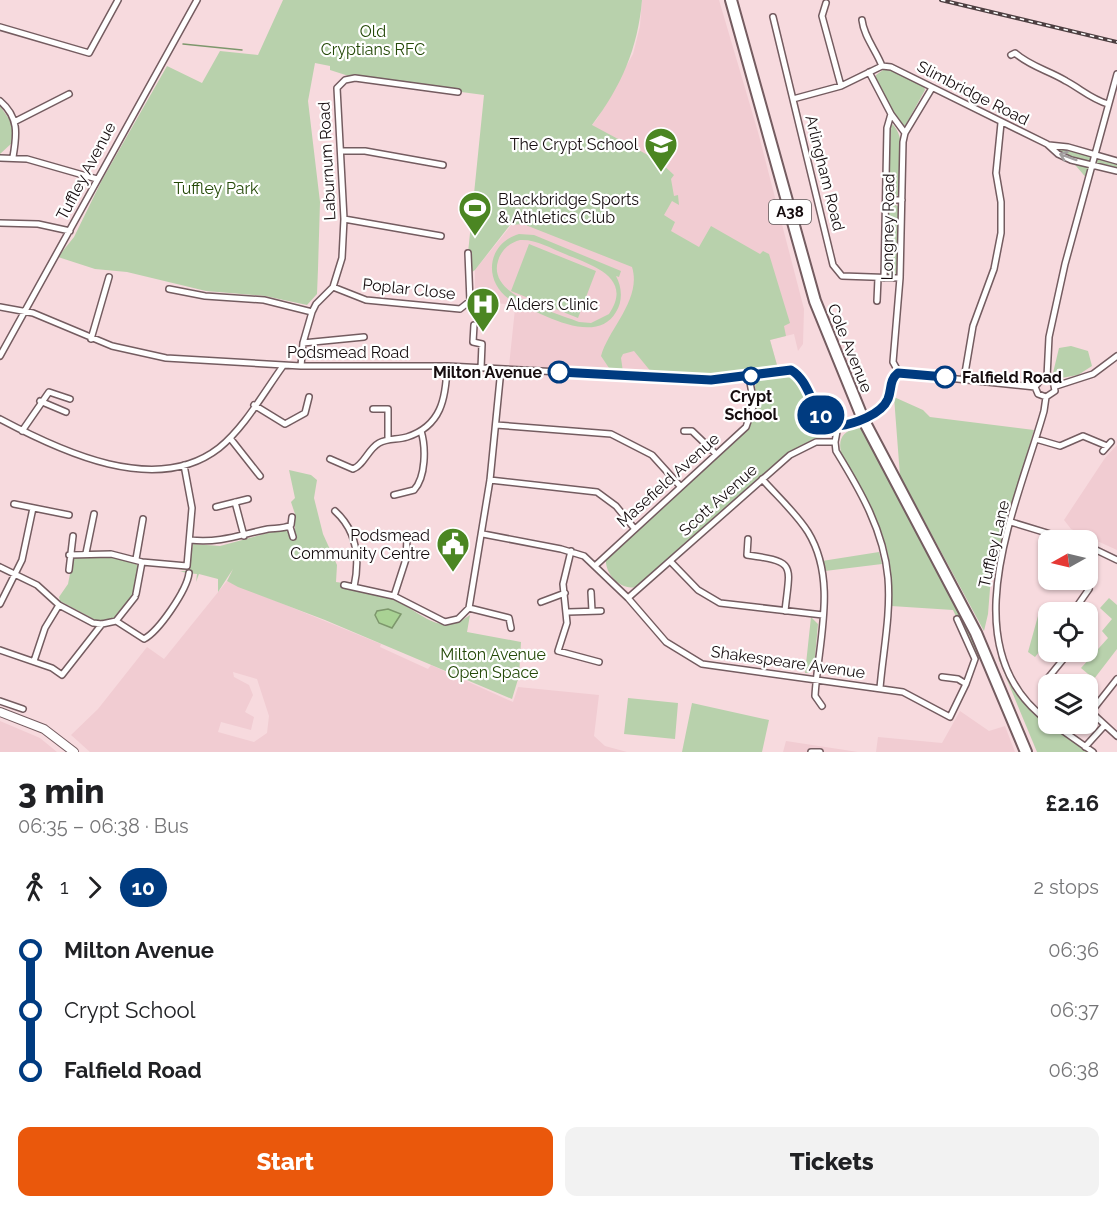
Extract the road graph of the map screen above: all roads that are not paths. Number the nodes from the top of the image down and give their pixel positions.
1 (197, 0) edge
2 (731, 0) edge
3 (116, 1) edge
4 (826, 3) dead end
5 (773, 17) dead end
6 (862, 20) dead end
7 (0, 27) edge
8 (1014, 52) dead end
9 (884, 66) junction
10 (869, 72) junction
11 (1117, 74) edge
12 (841, 87) junction
13 (932, 88) junction
14 (458, 92) dead end
15 (69, 94) dead end
16 (793, 99) junction
17 (0, 101) edge
18 (1108, 104) junction
19 (891, 114) junction
20 (16, 120) junction
21 (1001, 123) junction
22 (905, 133) junction
23 (1047, 144) junction
24 (341, 151) junction
25 (1094, 155) junction
26 (13, 157) junction
27 (0, 158) edge
28 (1117, 161) edge
29 (1092, 164) junction
30 (443, 165) dead end
31 (1117, 171) edge
32 (97, 179) junction
33 (886, 200) junction
34 (902, 200) junction
35 (344, 219) junction
36 (0, 223) edge
37 (70, 231) junction
38 (441, 236) dead end
39 (468, 253) dead end
40 (109, 278) dead end
41 (881, 278) junction
42 (900, 278) junction
43 (333, 286) junction
44 (169, 289) dead end
45 (222, 297) junction
46 (877, 301) dead end
47 (222, 304) dead end
48 (0, 307) edge
49 (26, 311) junction
50 (312, 312) junction
51 (474, 325) dead end
52 (364, 337) dead end
53 (90, 339) junction
54 (303, 343) junction
55 (0, 356) edge
56 (1117, 356) edge
57 (284, 366) junction
58 (301, 366) junction
59 (447, 366) junction
60 (482, 368) junction
61 (501, 369) junction
62 (898, 373) junction
63 (749, 376) junction
64 (1047, 377) junction
65 (964, 379) junction
66 (1056, 386) junction
67 (1035, 387) junction
68 (309, 397) dead end
69 (1046, 397) junction
70 (70, 399) dead end
71 (40, 401) junction
72 (254, 405) junction
73 (373, 409) dead end
74 (66, 412) dead end
75 (0, 419) edge
76 (863, 419) junction
77 (496, 425) junction
78 (838, 426) junction
79 (22, 431) junction
80 (421, 431) junction
81 (684, 431) dead end
82 (230, 438) junction
83 (388, 439) junction
84 (1036, 439) junction
85 (835, 442) junction
86 (1107, 446) dead end
87 (716, 454) junction
88 (330, 459) dead end
89 (184, 465) junction
90 (260, 476) dead end
91 (762, 479) junction
92 (490, 480) junction
93 (680, 486) junction
94 (414, 490) junction
95 (394, 495) dead end
96 (418, 496) dead end
97 (248, 499) dead end
98 (235, 502) junction
99 (14, 504) dead end
100 (216, 507) dead end
101 (33, 508) junction
102 (347, 510) dead end
103 (335, 511) dead end
104 (94, 514) dead end
105 (69, 515) dead end
106 (341, 516) junction
107 (291, 517) dead end
108 (143, 519) dead end
109 (1011, 522) junction
110 (290, 527) junction
111 (634, 528) junction
112 (1038, 530) edge
113 (483, 534) junction
114 (73, 536) dead end
115 (244, 536) junction
116 (293, 537) dead end
117 (407, 538) dead end
118 (748, 538) dead end
119 (190, 540) junction
120 (571, 551) junction
121 (1098, 551) edge
122 (86, 553) junction
123 (69, 555) junction
124 (1117, 560) edge
125 (139, 561) junction
126 (670, 561) junction
127 (596, 565) junction
128 (0, 567) edge
129 (69, 570) dead end
130 (189, 573) dead end
131 (15, 575) junction
132 (344, 585) dead end
133 (354, 587) junction
134 (591, 592) dead end
135 (565, 593) junction
136 (394, 596) junction
137 (628, 598) junction
138 (541, 602) dead end
139 (0, 604) edge
140 (59, 605) junction
141 (470, 608) junction
142 (592, 611) junction
143 (601, 611) dead end
144 (785, 611) junction
145 (568, 612) junction
146 (823, 615) junction
147 (957, 619) dead end
148 (116, 621) junction
149 (102, 624) junction
150 (511, 628) dead end
151 (0, 650) edge
152 (34, 661) junction
153 (599, 662) dead end
154 (1061, 662) edge
155 (1051, 674) edge
156 (942, 677) dead end
157 (1117, 679) edge
158 (816, 680) junction
159 (966, 684) junction
160 (880, 688) junction
161 (0, 701) edge
162 (822, 706) dead end
163 (23, 709) dead end
164 (1038, 711) edge
165 (0, 712) edge
166 (1104, 726) junction
167 (1067, 734) edge
168 (1117, 736) edge
169 (1085, 747) junction
170 (74, 752) edge
171 (811, 752) edge
172 (820, 752) edge
173 (1026, 752) edge
174 (1093, 752) edge

1 - 32 street, Tuffley Avenue
2 - 76 highway, Cole Avenue / A38
3 - 7 street
4 - 12 street
5 - 16 street, Arlingham Road
6 - 9 street
8 - 18 street
9 - 10 street
9 - 13 street, Slimbridge Road
10 - 12 street
10 - 19 street
11 - 18 street
12 - 16 street
13 - 21 street, Slimbridge Road
13 - 22 street, Longney Road
14 - 24 street, Laburnum Road
15 - 20 street
16 - 41 street, Arlingham Road
17 - 20 street
18 - 25 street
19 - 22 street
19 - 33 street
20 - 26 street
21 - 23 street, Slimbridge Road
21 - 65 street
22 - 34 street, Longney Road
23 - 25 street, Slimbridge Road
29 -> 23 street, Slimbridge Road
24 - 30 street
24 - 35 street, Laburnum Road
25 - 28 street, Slimbridge Road
25 - 29 street
26 - 27 street
26 - 32 street
29 - 31 street, Slimbridge Road
29 - 64 street
32 - 37 street, Tuffley Avenue
33 - 34 street
33 - 41 street
34 - 42 street, Longney Road
35 - 38 street
35 - 43 street, Laburnum Road
36 - 37 street
37 - 49 street, Tuffley Avenue
39 - 43 street, Poplar Close
40 - 53 street
41 - 42 street, Arlingham Road
41 - 46 street
42 - 62 street, Longney Road
43 - 50 street, Laburnum Road
44 - 45 street
45 - 47 street
45 - 50 street
48 - 49 street, Podsmead Road
49 - 53 street, Podsmead Road
49 - 55 street, Tuffley Avenue
50 - 54 street
51 - 60 street
52 - 54 street
53 - 57 street, Podsmead Road
54 - 58 street
56 - 66 street
57 - 58 street, Podsmead Road
57 - 72 street
58 - 59 street, Podsmead Road
59 - 60 street, Podsmead Road
59 - 80 street
60 - 61 street, Podsmead Road
61 - 63 street, Podsmead Road
61 - 77 street
62 - 65 street
62 - 76 street
63 - 78 street, Podsmead Road
63 - 87 street, Masefield Avenue
64 - 66 street
64 - 67 street
65 - 67 street
66 - 69 street
67 - 69 street
68 - 72 street
69 - 84 street, Tuffley Lane
70 - 71 street
71 - 74 street
71 - 79 street
72 - 82 street
73 - 83 street
75 - 79 street
76 - 78 street
76 - 173 highway, Cole Avenue / A38
77 - 92 street
77 - 93 street
78 - 85 street
79 - 89 street
80 - 83 street
80 - 94 street
81 - 87 street
82 - 89 street
82 - 90 street
83 - 88 street
84 - 86 street
84 - 109 street, Tuffley Lane
85 - 91 street, Scott Avenue
85 - 160 street
87 - 93 street, Masefield Avenue
89 - 119 street
91 - 126 street, Scott Avenue
91 - 146 street
92 - 111 street
92 - 113 street
93 - 111 street, Masefield Avenue
94 - 95 street
94 - 96 street
97 - 98 street
98 - 100 street
98 - 115 street
99 - 101 street
101 - 105 street
101 - 131 street
102 - 106 street
103 - 106 street
104 - 122 street
106 - 133 street
107 - 110 street
108 - 125 street
109 - 112 street
109 - 164 street, Tuffley Lane
110 - 115 street
110 - 116 street
111 - 127 street, Masefield Avenue
113 - 120 street, Shakespeare Avenue
113 - 141 street
114 - 123 street
115 - 119 street
117 - 136 street
118 - 144 street
119 - 125 street
120 - 127 street, Shakespeare Avenue
120 - 135 street
121 - 124 street
122 - 123 street
122 - 125 street
123 - 129 street
125 - 148 street
126 - 137 street, Scott Avenue
126 - 144 street
127 - 137 street, Shakespeare Avenue
128 - 131 street
130 - 148 street
131 - 139 street
131 - 140 street
132 - 133 street
133 - 136 street
134 - 142 street
135 - 138 street
135 - 145 street
136 - 141 street
137 - 158 street, Shakespeare Avenue
140 - 149 street
140 - 152 street
141 - 150 street
142 - 143 street
142 - 145 street
144 - 146 street
145 - 153 street
146 - 158 street
147 - 159 street
148 - 149 street
149 - 152 street
151 - 152 street
154 - 155 street
156 - 159 street
157 - 166 street
158 - 160 street, Shakespeare Avenue
158 - 162 street
159 - 160 street, Shakespeare Avenue
161 - 163 street
165 - 170 street
166 - 168 street
166 - 169 street
167 - 169 street, Tuffley Lane
169 - 174 street, Tuffley Lane
171 - 172 street

